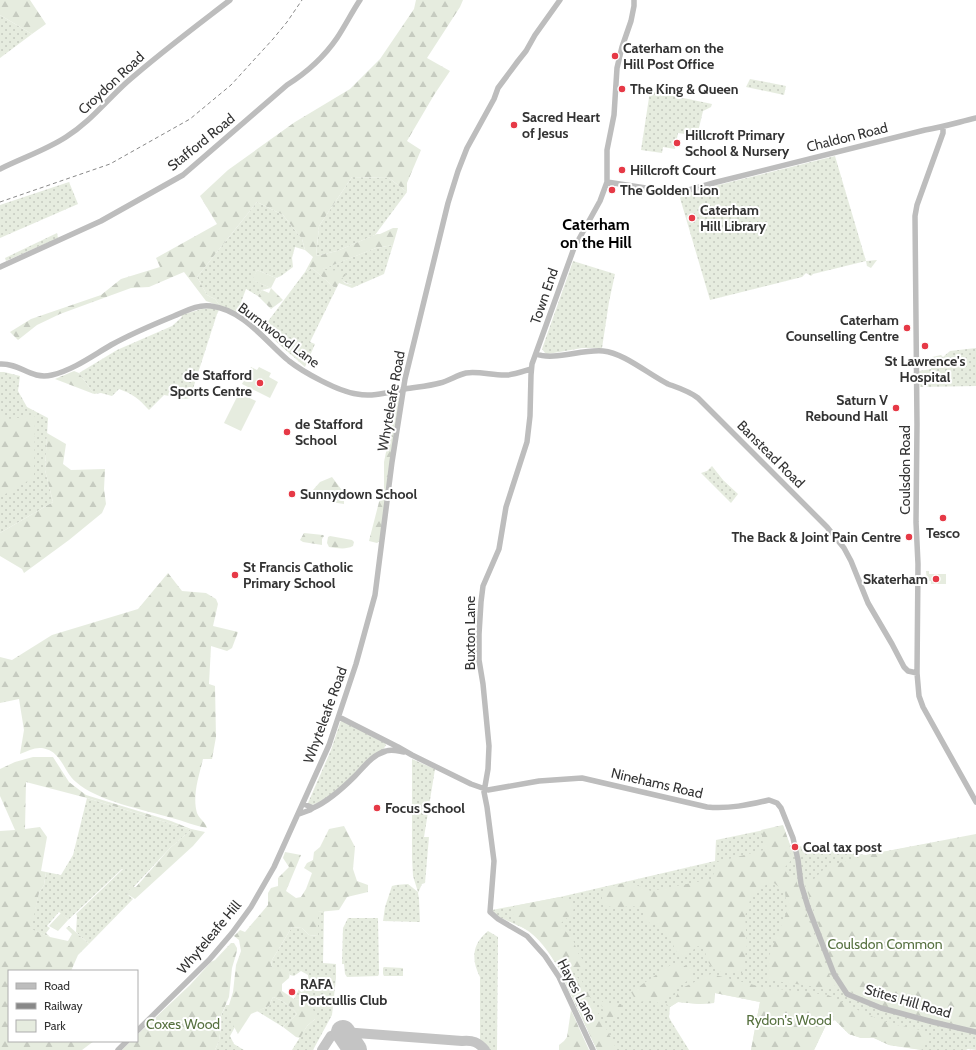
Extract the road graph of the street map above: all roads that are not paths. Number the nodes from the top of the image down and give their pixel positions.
1 (230, 0) edge
2 (360, 0) edge
3 (560, 0) edge
4 (634, 0) edge
5 (976, 118) edge
6 (943, 128) junction
7 (0, 169) edge
8 (607, 182) junction
9 (0, 266) edge
10 (536, 354) junction
11 (0, 364) edge
12 (531, 369) junction
13 (404, 389) junction
14 (917, 673) junction
15 (339, 717) junction
16 (388, 742) junction
17 (386, 751) junction
18 (406, 753) junction
19 (484, 788) junction
20 (976, 802) edge
21 (304, 804) junction
22 (312, 808) junction
23 (299, 814) junction
24 (292, 826) joint
25 (795, 848) joint
26 (495, 918) joint
27 (138, 1030) edge
28 (976, 1032) edge
29 (126, 1042) edge
30 (118, 1050) edge
31 (593, 1050) edge

1 - 7 street, Croydon Road
2 - 9 street, Stafford Road
3 - 13 street, Whyteleafe Road
4 - 8 street
5 - 6 street, Chaldon Road
6 - 8 street, Chaldon Road
6 - 14 street, Coulsdon Road
8 - 10 street, Town End
10 - 12 street, Buxton Lane
10 - 14 street, Banstead Road
11 - 13 street, Burntwood Lane
12 - 13 street, Burntwood Lane
12 - 19 street, Buxton Lane
13 - 15 street, Whyteleafe Road
14 - 20 street, Coulsdon Road
15 - 16 street
15 - 21 street, Whyteleafe Road
16 - 17 street
16 - 18 street
17 - 18 street
17 - 22 street
18 - 19 street, Ninehams Road
19 - 25 street, Ninehams Road
19 - 26 street, Buxton Lane
21 - 22 street
21 - 23 street, Whyteleafe Road
22 - 23 street
23 - 24 street, Whyteleafe Road
24 - 27 street, Whyteleafe Hill
25 - 28 street, Stites Hill Road
26 - 31 street, Hayes Lane
29 - 30 street

